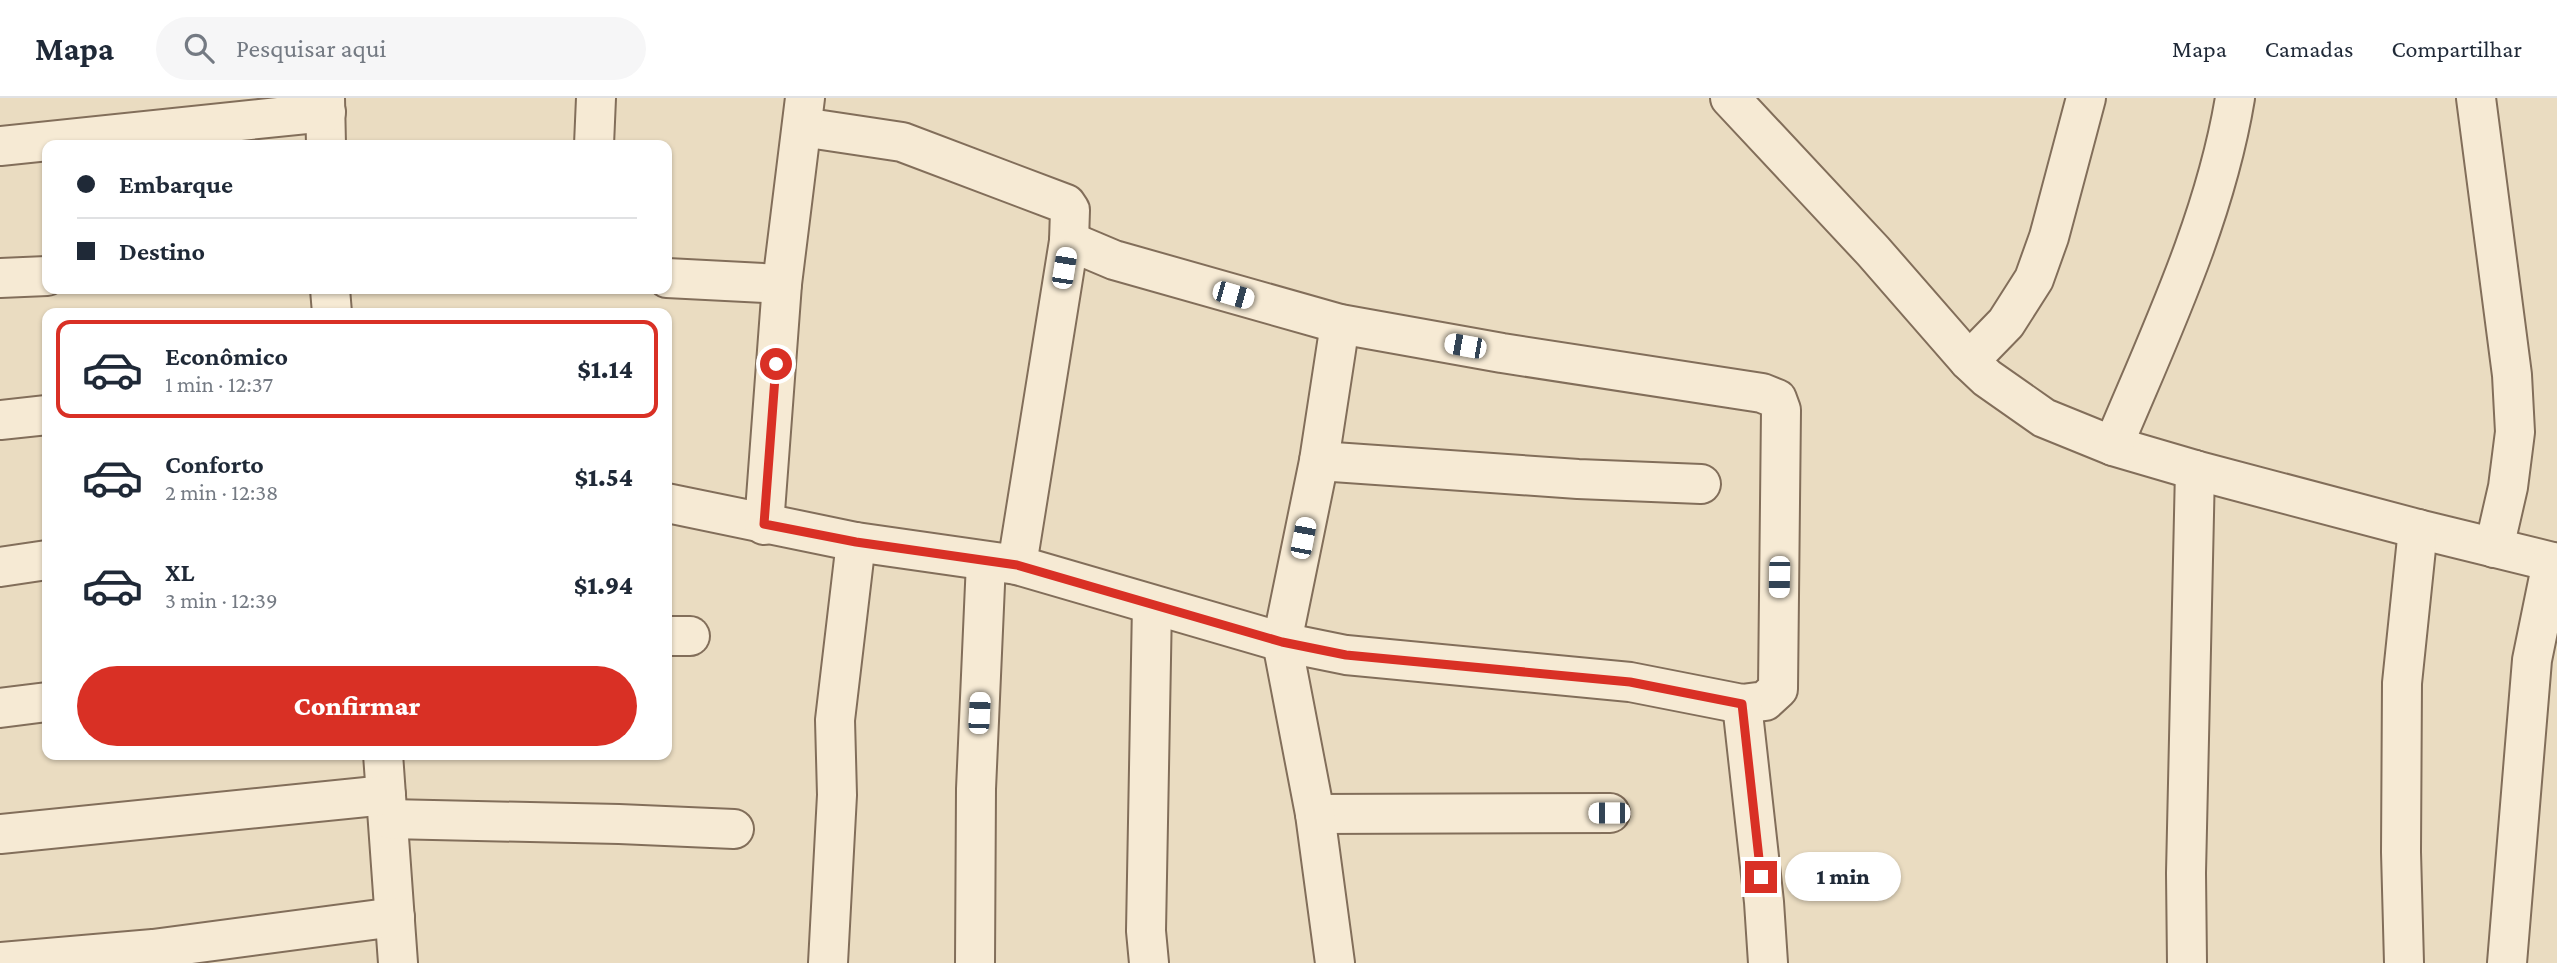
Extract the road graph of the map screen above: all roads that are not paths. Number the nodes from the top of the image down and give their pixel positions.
1 (596, 98) edge
2 (1730, 98) edge
3 (2086, 98) edge
4 (2235, 98) edge
5 (2476, 98) edge
6 (804, 113) edge
7 (326, 118) edge
8 (70, 140) edge
9 (594, 140) edge
10 (42, 142) edge
11 (0, 146) edge
12 (1069, 241) junction
13 (42, 276) edge
14 (0, 278) edge
15 (672, 278) edge
16 (782, 284) junction
17 (1340, 324) junction
18 (1969, 361) junction
19 (42, 416) edge
20 (0, 420) edge
21 (2113, 446) junction
22 (1319, 461) junction
23 (2195, 470) junction
24 (1701, 484) dead end
25 (672, 504) edge
26 (764, 524) junction
27 (2418, 530) junction
28 (856, 542) junction
29 (2494, 548) junction
30 (42, 561) edge
31 (2555, 563) edge
32 (1002, 564) junction
33 (0, 567) edge
34 (1152, 605) junction
35 (1282, 642) junction
36 (42, 703) edge
37 (1742, 704) junction
38 (0, 708) edge
39 (383, 760) edge
40 (387, 807) junction
41 (1609, 813) dead end
42 (1315, 814) junction
43 (734, 829) dead end
44 (0, 834) edge
45 (395, 917) junction
46 (212, 952) edge
47 (83, 959) edge
48 (0, 962) edge
49 (398, 963) edge
50 (828, 963) edge
51 (975, 963) edge
52 (1149, 963) edge
53 (1335, 963) edge
54 (1768, 963) edge
55 (2187, 963) edge
56 (2404, 963) edge
57 (2507, 963) edge

1 - 9 street
2 - 18 street
3 - 18 street
4 - 21 street
5 - 29 street
6 - 12 street
6 - 16 street
7 - 8 street
10 - 11 street
12 - 17 street
12 - 32 street
13 - 14 street
15 - 16 street
16 - 26 street
17 - 22 street
17 - 37 street
18 - 21 street
19 - 20 street
21 - 23 street
22 - 24 street
22 - 35 street
23 - 27 street
23 - 55 street
25 - 26 street
26 - 28 street
27 - 29 street
27 - 56 street
28 - 32 street
28 - 50 street
29 - 31 street
30 - 33 street
31 - 57 street
32 - 34 street
32 - 51 street
34 - 35 street
34 - 52 street
35 - 37 street
35 - 42 street
36 - 38 street
37 - 54 street
39 - 40 street
40 - 43 street
40 - 44 street
40 - 45 street
41 - 42 street
42 - 53 street
45 - 46 street
45 - 49 street
46 - 47 street
47 - 48 street

